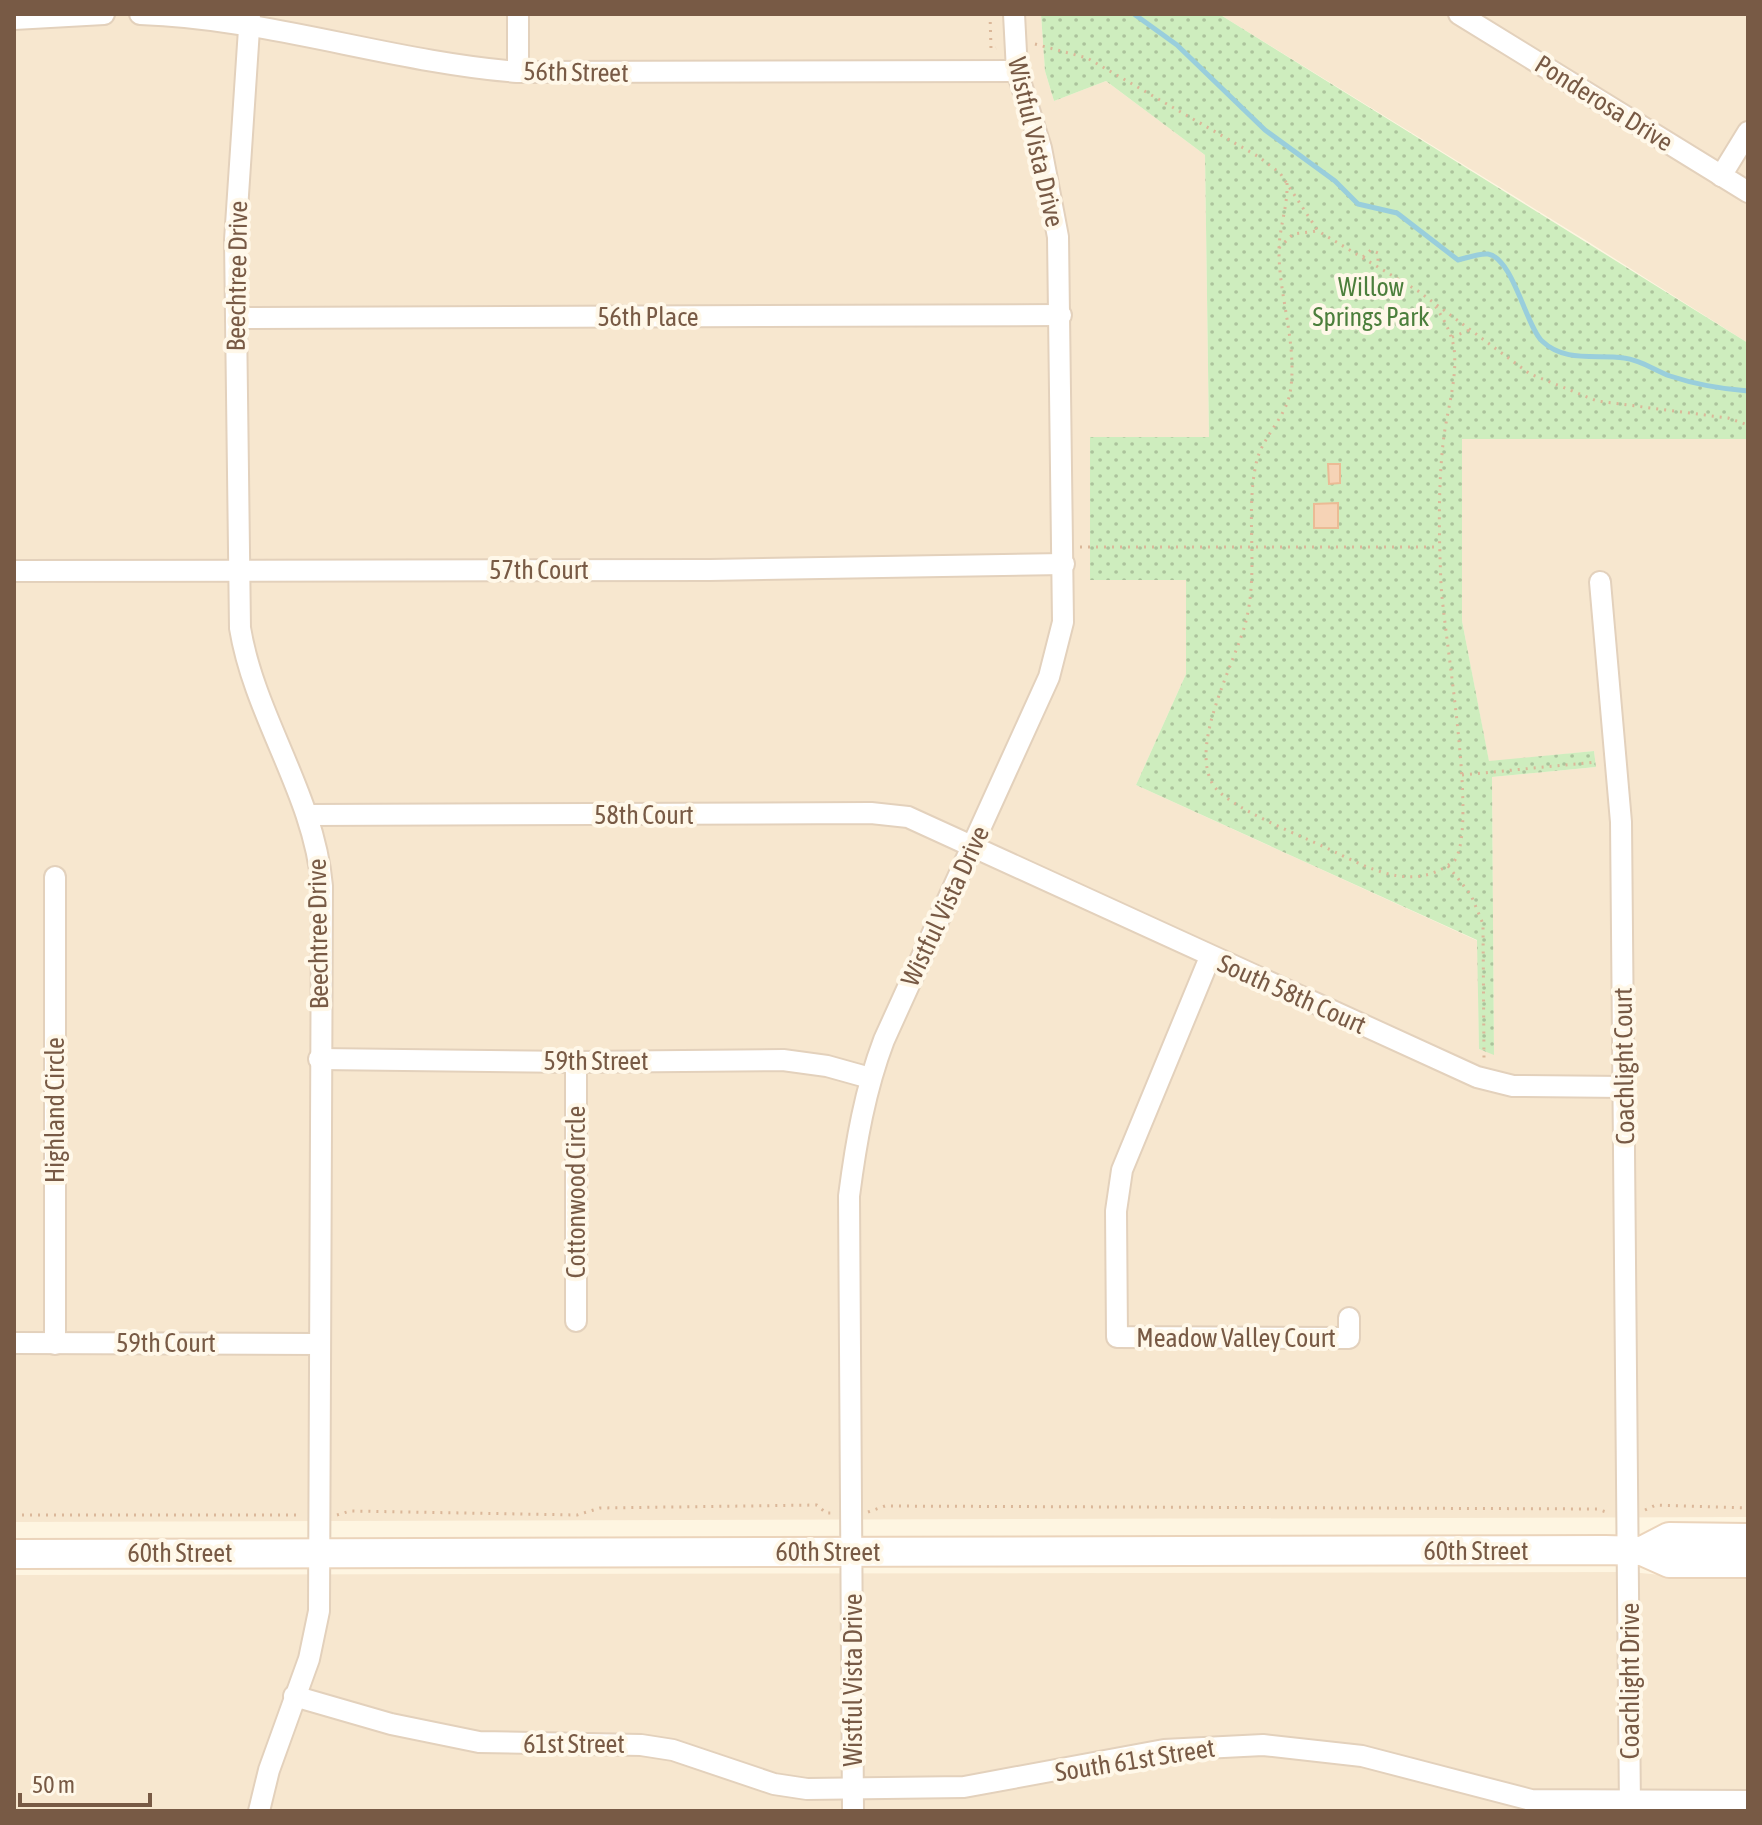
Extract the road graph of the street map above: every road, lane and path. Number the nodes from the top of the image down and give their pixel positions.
1 (104, 14) edge
2 (140, 14) edge
3 (518, 14) edge
4 (990, 14) edge
5 (1014, 14) edge
6 (1459, 14) edge
7 (14, 19) edge
8 (250, 19) edge
9 (1024, 45) dead end
10 (999, 48) dead end
11 (1017, 71) junction
12 (518, 72) junction
13 (1748, 132) edge
14 (1721, 176) junction
15 (1287, 183) junction
16 (1748, 192) edge
17 (1318, 231) junction
18 (1279, 248) junction
19 (1362, 258) junction
20 (1378, 267) junction
21 (1434, 304) junction
22 (1061, 315) junction
23 (236, 318) junction
24 (1472, 330) junction
25 (1452, 337) junction
26 (1748, 425) edge
27 (1254, 547) junction
28 (1440, 547) junction
29 (1064, 556) junction
30 (14, 571) edge
31 (238, 571) junction
32 (1600, 582) dead end
33 (1596, 762) dead end
34 (1462, 775) junction
35 (308, 815) junction
36 (973, 845) junction
37 (1448, 866) junction
38 (55, 877) dead end
39 (1210, 957) junction
40 (319, 1059) junction
41 (576, 1062) junction
42 (1477, 1077) junction
43 (870, 1078) junction
44 (1624, 1087) junction
45 (1349, 1318) dead end
46 (576, 1321) dead end
47 (14, 1343) edge
48 (55, 1344) junction
49 (319, 1344) junction
50 (1748, 1508) edge
51 (1650, 1509) dead end
52 (873, 1512) dead end
53 (826, 1513) dead end
54 (1602, 1513) dead end
55 (14, 1515) edge
56 (290, 1515) dead end
57 (345, 1515) dead end
58 (1748, 1538) edge
59 (1636, 1551) junction
60 (852, 1552) junction
61 (319, 1553) junction
62 (14, 1554) edge
63 (1748, 1563) edge
64 (294, 1696) junction
65 (853, 1801) edge
66 (1748, 1801) edge
67 (1630, 1807) edge
68 (259, 1811) edge

1 - 7 street
2 - 8 street, 56th Street
3 - 12 street
4 - 10 path
5 - 11 street, Wistful Vista Drive
6 - 14 street, Ponderosa Drive
8 - 12 street, 56th Street
8 - 23 street, Beechtree Drive
9 - 15 path
11 - 12 street, 56th Street
11 - 22 street, Wistful Vista Drive
13 - 14 street
14 - 16 street, Ponderosa Drive
15 - 17 path
15 - 18 path
17 - 18 path
17 - 19 path
18 - 27 path
19 - 20 path
19 - 20 path
20 - 21 path
21 - 24 path
21 - 25 path
22 - 23 street, 56th Place
22 - 29 street, Wistful Vista Drive
23 - 31 street, Beechtree Drive
24 - 25 path
24 - 26 path
25 - 28 path
27 - 28 path
27 - 29 path
27 - 37 path
28 - 34 path
29 - 31 street, 57th Court
29 - 36 street, Wistful Vista Drive
30 - 31 street, 57th Court
31 - 35 street, Beechtree Drive
32 - 44 street, Coachlight Court
33 - 34 path
34 - 37 path
35 - 36 street, 58th Court
35 - 40 street, Beechtree Drive
36 - 39 street, South 58th Court
36 - 43 street, Wistful Vista Drive
37 - 42 path
38 - 48 street, Highland Circle
39 - 42 street, South 58th Court
39 - 45 street, Meadow Valley Court
40 - 41 street, 59th Street
40 - 49 street, Beechtree Drive
41 - 43 street, 59th Street
41 - 46 street, Cottonwood Circle
42 - 44 street, South 58th Court
43 - 60 street, Wistful Vista Drive
44 - 59 street, Coachlight Court
47 - 48 street, 59th Court
48 - 49 street, 59th Court
49 - 61 street, Beechtree Drive
50 - 51 path
52 - 54 path
53 - 57 path
55 - 56 path
58 - 59 street, 60th Street
59 - 60 street, 60th Street
59 - 63 street, 60th Street
59 - 67 street, Coachlight Drive
60 - 61 street, 60th Street
60 - 65 street, Wistful Vista Drive
61 - 62 street, 60th Street
61 - 64 street, Beechtree Drive
64 - 65 street, 61st Street
64 - 68 street, Beechtree Drive
65 - 67 street, South 61st Street
66 - 67 street, South 61st Street

